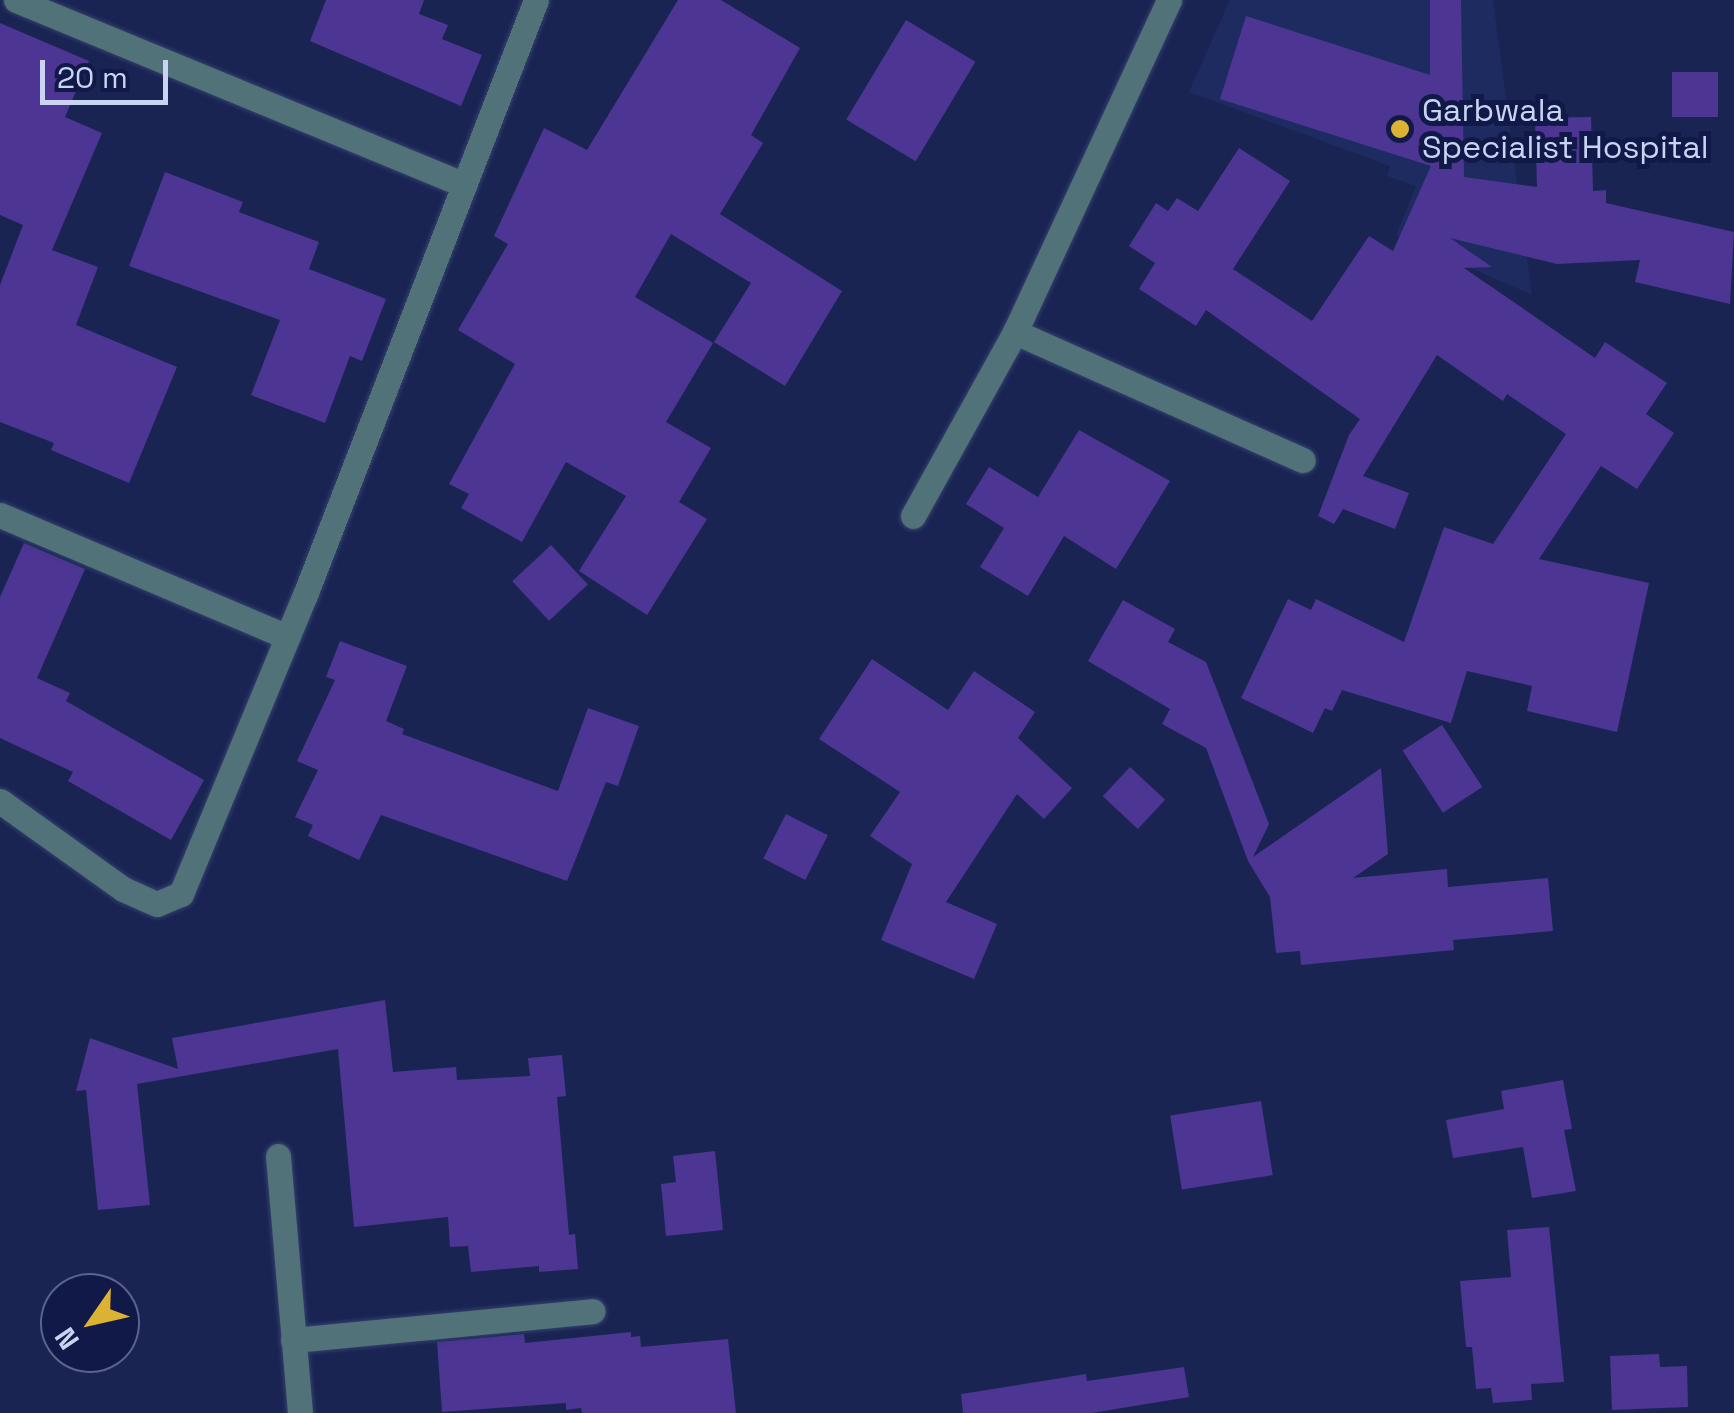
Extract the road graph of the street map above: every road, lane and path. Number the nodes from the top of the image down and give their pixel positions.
1 (16, 0) edge
2 (536, 0) edge
3 (1169, 0) edge
4 (464, 185) junction
5 (1015, 332) junction
6 (1303, 460) dead end
7 (0, 515) edge
8 (914, 516) dead end
9 (287, 637) junction
10 (0, 801) edge
11 (278, 1156) dead end
12 (592, 1311) dead end
13 (292, 1340) junction
14 (300, 1413) edge

1 - 4 street
2 - 4 street
3 - 5 street
4 - 9 street
5 - 6 street
5 - 8 street
7 - 9 street
9 - 10 street
11 - 13 street
12 - 13 street
13 - 14 street

